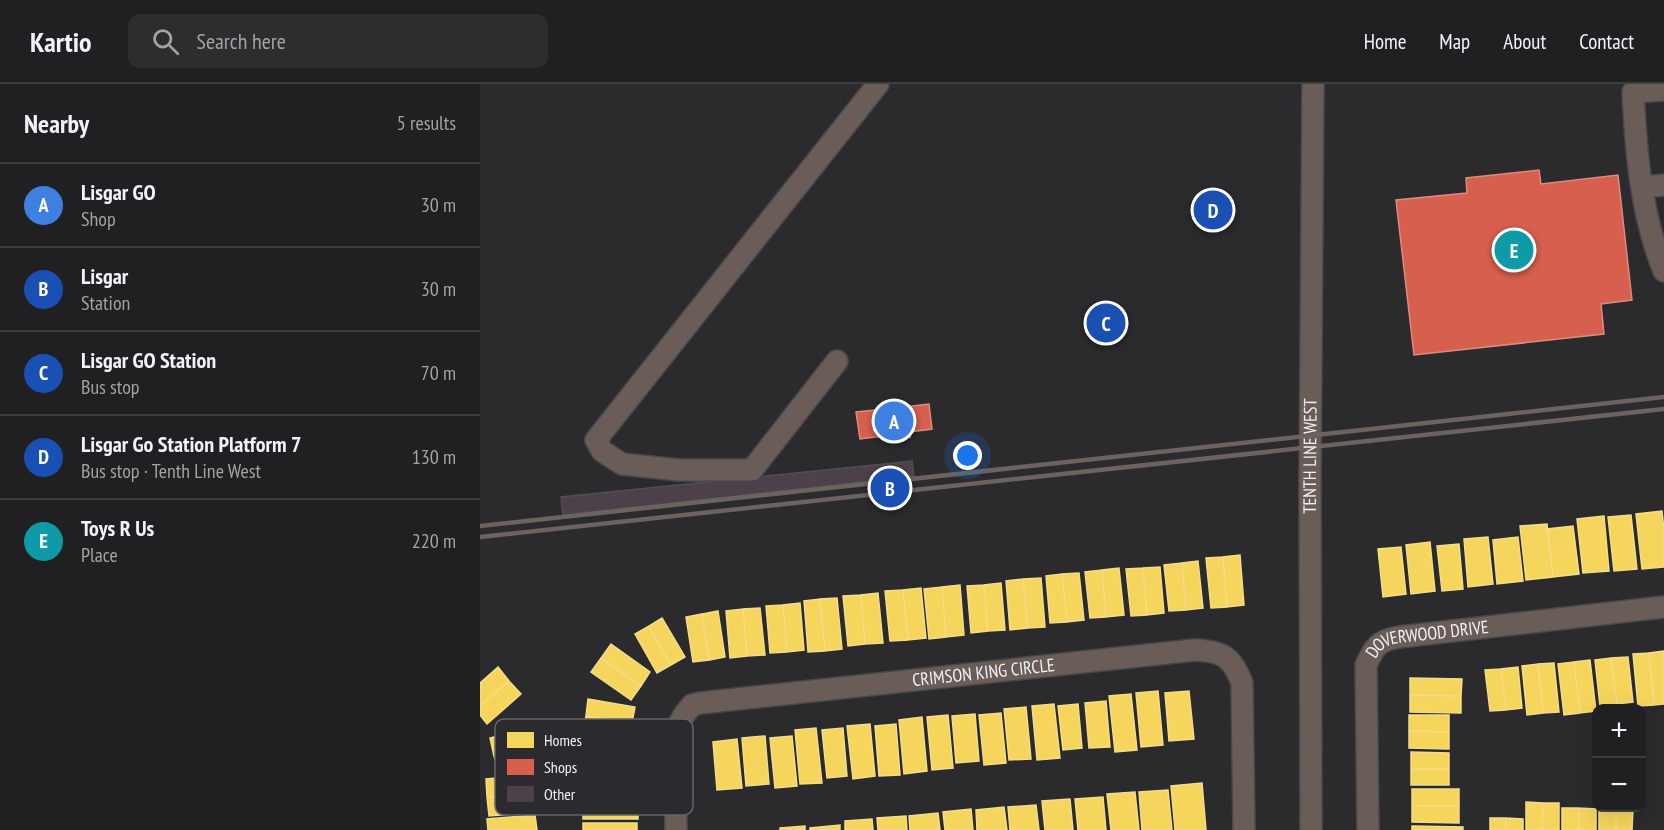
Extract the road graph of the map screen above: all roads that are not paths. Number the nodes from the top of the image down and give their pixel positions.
1 (878, 84) edge
2 (1313, 84) edge
3 (1664, 90) edge
4 (1664, 186) edge
5 (1643, 187) junction
6 (1664, 271) edge
7 (837, 361) dead end
8 (1664, 607) edge
9 (682, 719) edge
10 (676, 815) edge
11 (676, 830) edge
12 (1244, 830) edge
13 (1311, 830) edge
14 (1368, 830) edge

1 - 7 street
2 - 13 street, TENTH LINE WEST
3 - 5 street
4 - 5 street
5 - 6 street
8 - 14 street, DOVERWOOD DRIVE
9 - 12 street, CRIMSON KING CIRCLE
10 - 11 street, CRIMSON KING CIRCLE

